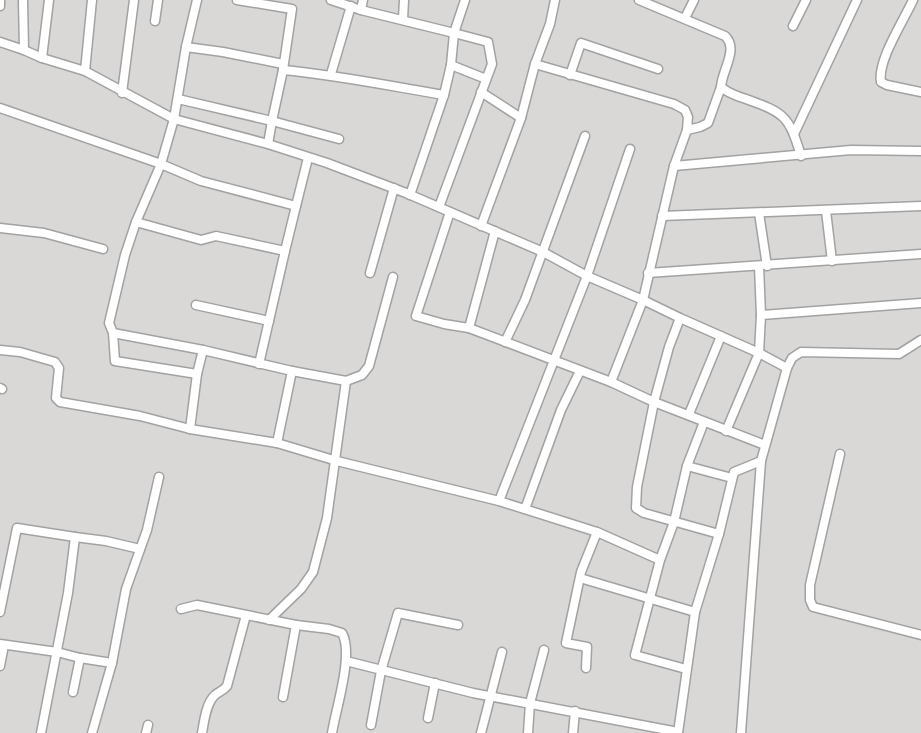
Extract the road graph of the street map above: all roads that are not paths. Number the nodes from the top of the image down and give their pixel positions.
1 (0, 0) edge
2 (23, 0) edge
3 (49, 0) edge
4 (92, 0) edge
5 (134, 0) edge
6 (158, 0) edge
7 (197, 0) edge
8 (237, 0) edge
9 (331, 0) edge
10 (363, 0) edge
11 (404, 0) edge
12 (465, 0) edge
13 (555, 0) edge
14 (639, 0) edge
15 (694, 0) edge
16 (806, 0) edge
17 (857, 0) edge
18 (913, 0) edge
19 (293, 4) edge
20 (0, 6) edge
21 (351, 6) junction
22 (361, 10) junction
23 (685, 18) junction
24 (403, 19) junction
25 (155, 21) dead end
26 (794, 26) dead end
27 (454, 33) junction
28 (0, 42) edge
29 (186, 47) junction
30 (24, 50) junction
31 (42, 58) junction
32 (535, 64) junction
33 (450, 65) junction
34 (283, 67) junction
35 (658, 69) dead end
36 (85, 72) junction
37 (331, 74) junction
38 (570, 75) junction
39 (486, 79) junction
40 (720, 87) junction
41 (481, 92) junction
42 (921, 92) edge
43 (122, 93) junction
44 (444, 95) junction
45 (178, 99) junction
46 (0, 108) edge
47 (521, 118) junction
48 (174, 119) junction
49 (272, 121) junction
50 (687, 130) junction
51 (794, 134) junction
52 (585, 136) dead end
53 (339, 139) dead end
54 (268, 144) junction
55 (630, 149) dead end
56 (921, 151) edge
57 (801, 156) junction
58 (308, 159) junction
59 (161, 164) junction
60 (674, 166) junction
61 (394, 188) junction
62 (410, 195) junction
63 (296, 206) junction
64 (921, 206) edge
65 (439, 207) junction
66 (826, 211) junction
67 (450, 212) junction
68 (759, 213) junction
69 (662, 216) junction
70 (136, 222) junction
71 (481, 226) junction
72 (0, 228) edge
73 (495, 231) junction
74 (103, 249) dead end
75 (285, 251) junction
76 (543, 252) junction
77 (921, 254) edge
78 (832, 261) junction
79 (763, 266) junction
80 (370, 273) dead end
81 (648, 273) junction
82 (587, 276) junction
83 (393, 277) dead end
84 (643, 300) junction
85 (921, 303) edge
86 (196, 305) dead end
87 (761, 315) junction
88 (680, 318) junction
89 (269, 321) junction
90 (469, 328) junction
91 (113, 333) junction
92 (721, 336) junction
93 (921, 340) edge
94 (505, 342) junction
95 (0, 350) edge
96 (203, 350) junction
97 (759, 353) junction
98 (553, 361) junction
99 (259, 364) junction
100 (787, 368) junction
101 (292, 370) junction
102 (580, 371) junction
103 (197, 374) junction
104 (346, 381) junction
105 (611, 382) junction
106 (654, 402) junction
107 (689, 414) junction
108 (704, 422) junction
109 (190, 429) junction
110 (726, 431) junction
111 (277, 443) junction
112 (765, 445) junction
113 (840, 454) dead end
114 (337, 461) junction
115 (761, 461) junction
116 (687, 466) junction
117 (159, 477) dead end
118 (732, 478) junction
119 (499, 501) junction
120 (525, 509) junction
121 (674, 522) junction
122 (597, 532) junction
123 (719, 534) junction
124 (75, 537) junction
125 (140, 549) junction
126 (660, 560) junction
127 (580, 578) junction
128 (650, 599) junction
129 (181, 609) dead end
130 (0, 612) edge
131 (695, 612) junction
132 (246, 615) junction
133 (269, 620) junction
134 (296, 625) junction
135 (458, 625) dead end
136 (921, 635) edge
137 (2, 645) edge
138 (544, 650) dead end
139 (57, 651) junction
140 (502, 651) dead end
141 (80, 658) junction
142 (346, 661) junction
143 (112, 663) junction
144 (0, 666) edge
145 (586, 668) dead end
146 (686, 669) junction
147 (381, 671) junction
148 (435, 683) junction
149 (73, 692) dead end
150 (490, 696) junction
151 (283, 697) dead end
152 (530, 703) junction
153 (575, 711) junction
154 (428, 717) dead end
155 (625, 722) junction
156 (371, 725) dead end
157 (678, 732) edge
158 (41, 733) edge
159 (92, 733) edge
160 (202, 733) edge
161 (332, 733) edge
162 (480, 733) edge
163 (528, 733) edge
164 (573, 733) edge
165 (624, 733) edge
166 (741, 733) edge

1 - 20 street
2 - 30 street
3 - 31 street
4 - 36 street
5 - 43 street
6 - 25 street
7 - 29 street
8 - 19 street
9 - 21 street
10 - 22 street
11 - 24 street
12 - 27 street
13 - 32 street
14 - 23 street
15 - 23 street
16 - 26 street
17 - 51 street
18 - 42 street
19 - 34 street
21 - 22 street
21 - 37 street
22 - 24 street
23 - 40 street
24 - 27 street
27 - 33 street
27 - 39 street
28 - 30 street
29 - 34 street
29 - 45 street
30 - 31 street
31 - 36 street
32 - 38 street
32 - 47 street
33 - 39 street
33 - 44 street
34 - 37 street
34 - 49 street
35 - 38 street
36 - 43 street
37 - 44 street
38 - 50 street
39 - 41 street
40 - 50 street
40 - 51 street
41 - 47 street
41 - 65 street
43 - 48 street
44 - 62 street
45 - 48 street
45 - 49 street
46 - 59 street
47 - 71 street
48 - 54 street
48 - 59 street
49 - 53 street
49 - 54 street
50 - 60 street
51 - 57 street
52 - 76 street
54 - 58 street
55 - 82 street
56 - 57 street
57 - 60 street
58 - 61 street
58 - 63 street
59 - 63 street
59 - 70 street
60 - 69 street
61 - 62 street
61 - 80 street
62 - 65 street
63 - 75 street
64 - 66 street
65 - 67 street
66 - 68 street
66 - 78 street
67 - 71 street
67 - 90 street
68 - 69 street
68 - 79 street
69 - 81 street
70 - 75 street
70 - 91 street
71 - 73 street
72 - 74 street
73 - 76 street
73 - 90 street
75 - 89 street
76 - 82 street
76 - 94 street
77 - 78 street
78 - 79 street
79 - 81 street
79 - 87 street
81 - 84 street
82 - 84 street
82 - 98 street
83 - 104 street
84 - 88 street
84 - 105 street
85 - 87 street
86 - 89 street
87 - 97 street
88 - 92 street
88 - 106 street
89 - 99 street
90 - 94 street
91 - 96 street
91 - 103 street
92 - 97 street
92 - 107 street
93 - 100 street
94 - 98 street
95 - 109 street
96 - 99 street
96 - 103 street
97 - 100 street
97 - 110 street
98 - 102 street
98 - 119 street
99 - 101 street
100 - 112 street
101 - 104 street
101 - 111 street
102 - 105 street
102 - 120 street
103 - 109 street
104 - 114 street
105 - 106 street
106 - 107 street
106 - 121 street
107 - 108 street
108 - 110 street
108 - 116 street
109 - 111 street
110 - 112 street
111 - 114 street
112 - 115 street
113 - 136 street
114 - 119 street
114 - 133 street
115 - 118 street
115 - 166 street
116 - 118 street
116 - 121 street
117 - 125 street
118 - 123 street
119 - 120 street
120 - 122 street
121 - 123 street
121 - 126 street
122 - 126 street
122 - 127 street
123 - 131 street
124 - 125 street
124 - 130 street
124 - 139 street
125 - 143 street
126 - 128 street
127 - 128 street
127 - 145 street
128 - 131 street
128 - 146 street
129 - 132 street
131 - 146 street
132 - 133 street
132 - 160 street
133 - 134 street
134 - 142 street
134 - 151 street
135 - 147 street
137 - 139 street
137 - 144 street
138 - 152 street
139 - 141 street
139 - 158 street
140 - 150 street
141 - 143 street
141 - 149 street
142 - 147 street
142 - 161 street
143 - 159 street
146 - 157 street
147 - 148 street
147 - 156 street
148 - 150 street
148 - 154 street
150 - 152 street
150 - 162 street
152 - 153 street
152 - 163 street
153 - 155 street
153 - 164 street
155 - 157 street
155 - 165 street

